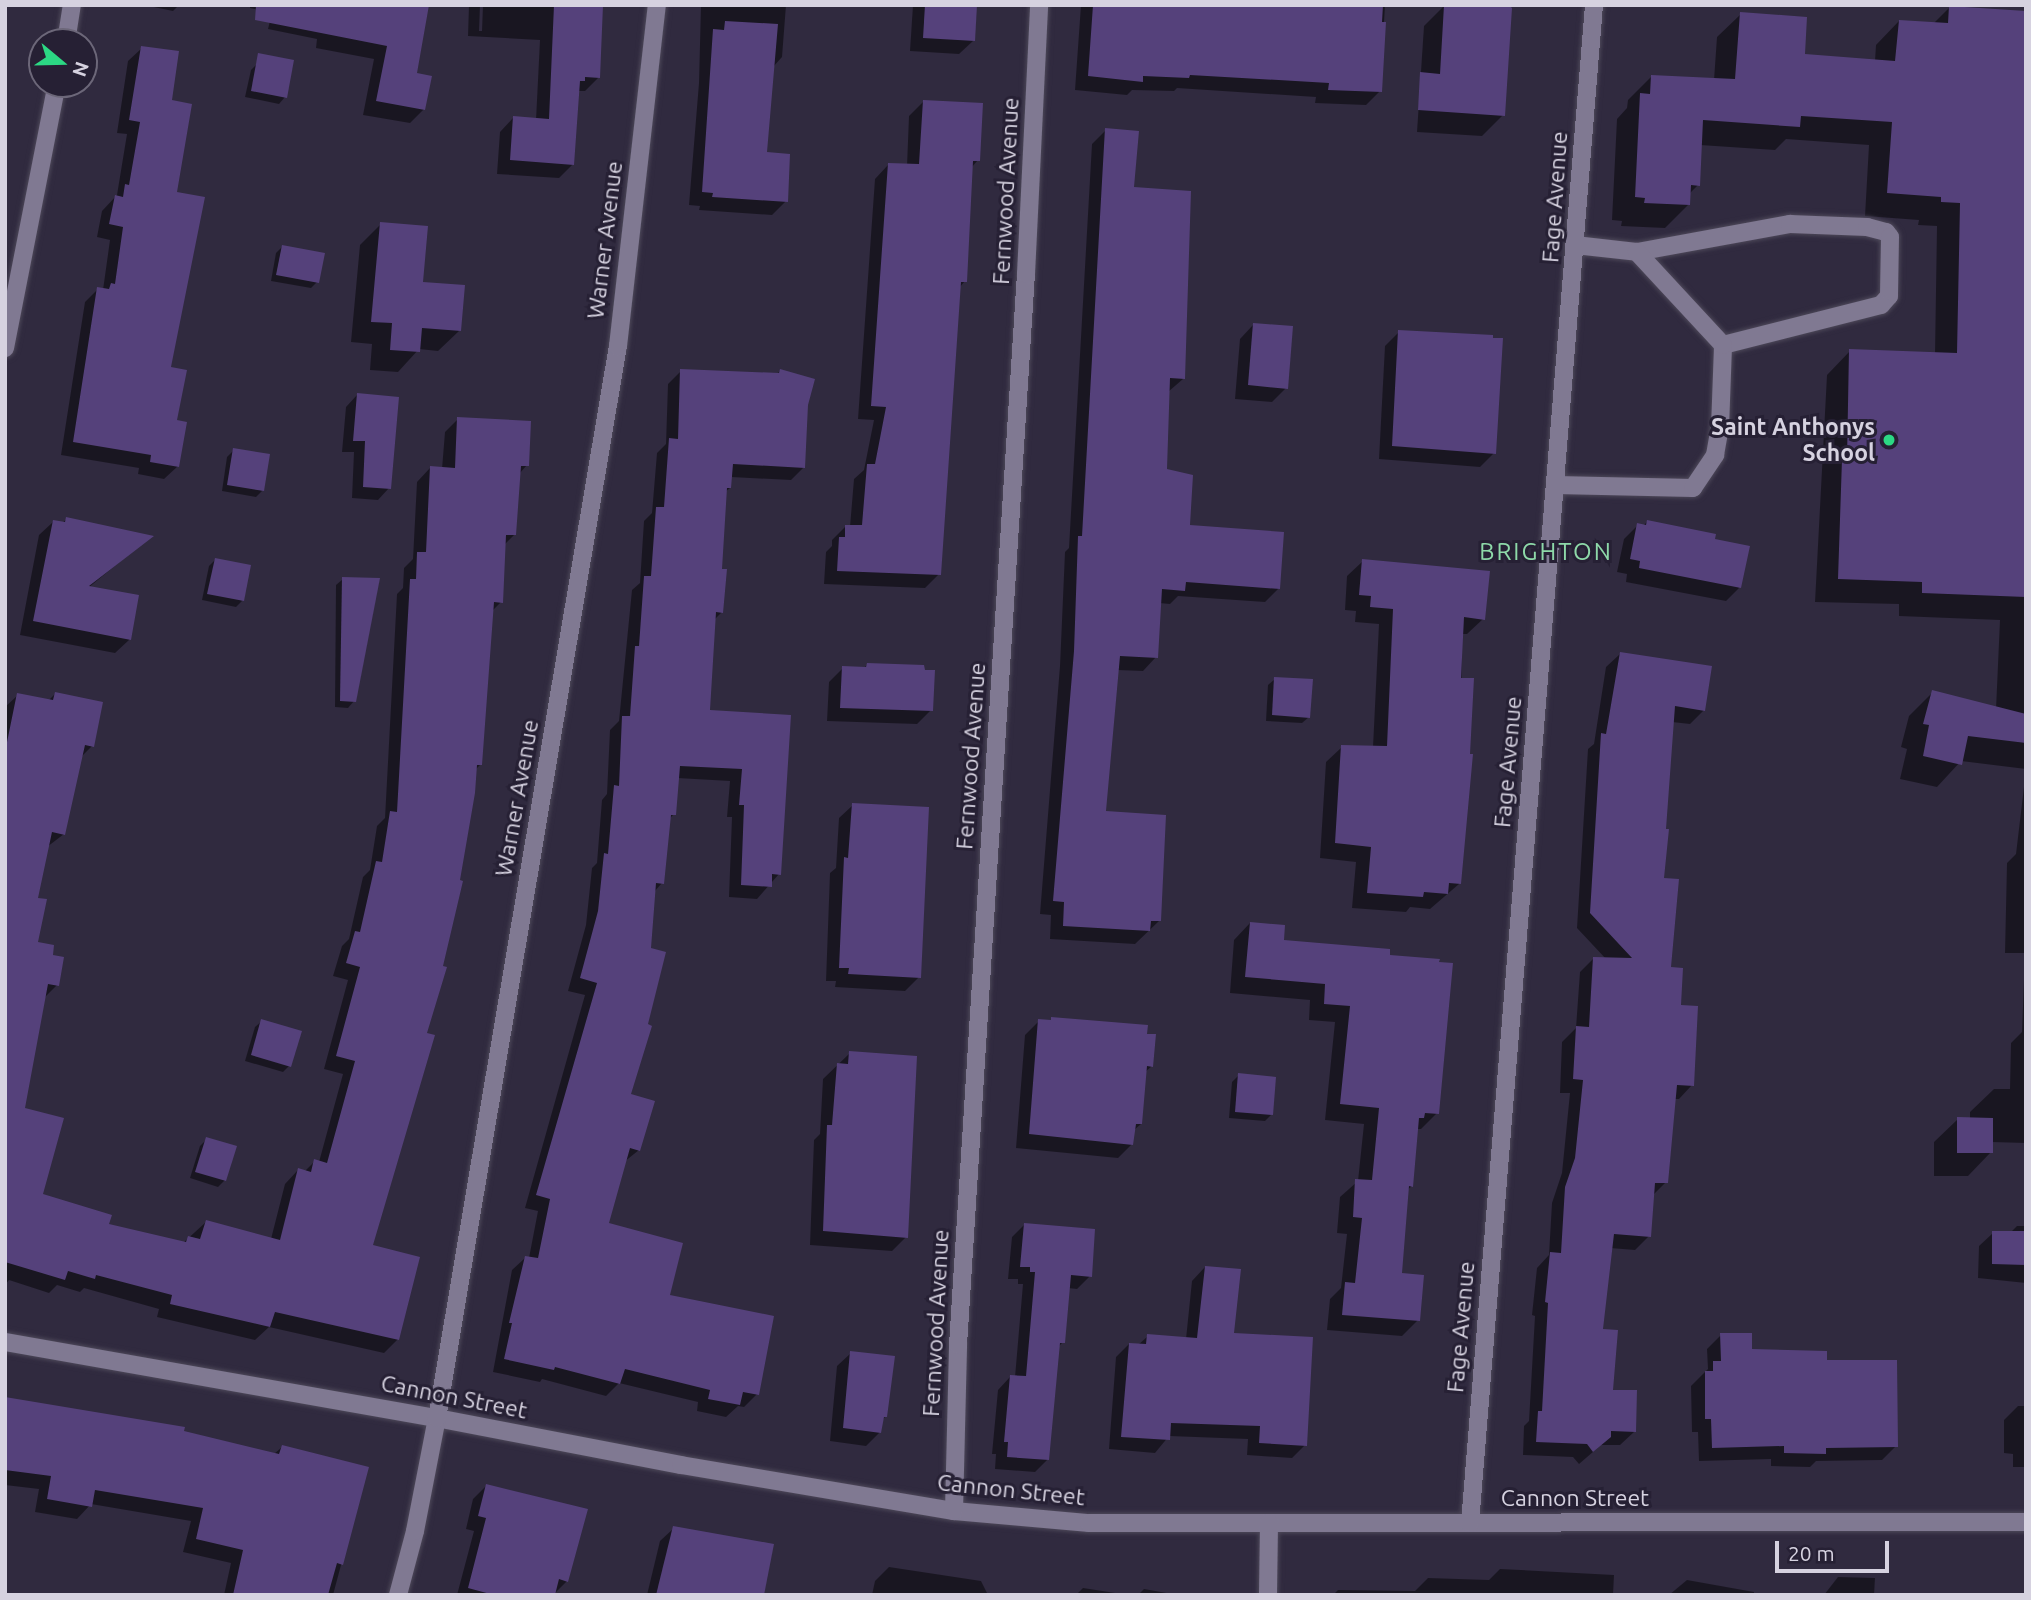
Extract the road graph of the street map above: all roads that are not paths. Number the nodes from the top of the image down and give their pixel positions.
1 (72, 5) edge
2 (657, 5) edge
3 (1040, 5) edge
4 (1594, 5) edge
5 (68, 28) edge
6 (54, 98) edge
7 (1576, 245) junction
8 (1637, 253) junction
9 (1723, 345) junction
10 (5, 348) edge
11 (1556, 485) junction
12 (5, 1342) edge
13 (438, 1418) junction
14 (954, 1511) junction
15 (1470, 1522) junction
16 (2026, 1522) edge
17 (1269, 1523) junction
18 (398, 1595) edge
19 (1268, 1595) edge

1 - 5 street
2 - 13 street, Warner Avenue
3 - 14 street, Fernwood Avenue
4 - 7 street, Fage Avenue
6 - 10 street
7 - 8 street
7 - 11 street, Fage Avenue
8 - 9 street
8 - 9 street
9 - 11 street
11 - 15 street, Fage Avenue
12 - 13 street, Cannon Street
13 - 14 street, Cannon Street
13 - 18 street, Warner Avenue
14 - 17 street, Cannon Street
15 - 16 street, Cannon Street
15 - 17 street, Cannon Street
17 - 19 street

